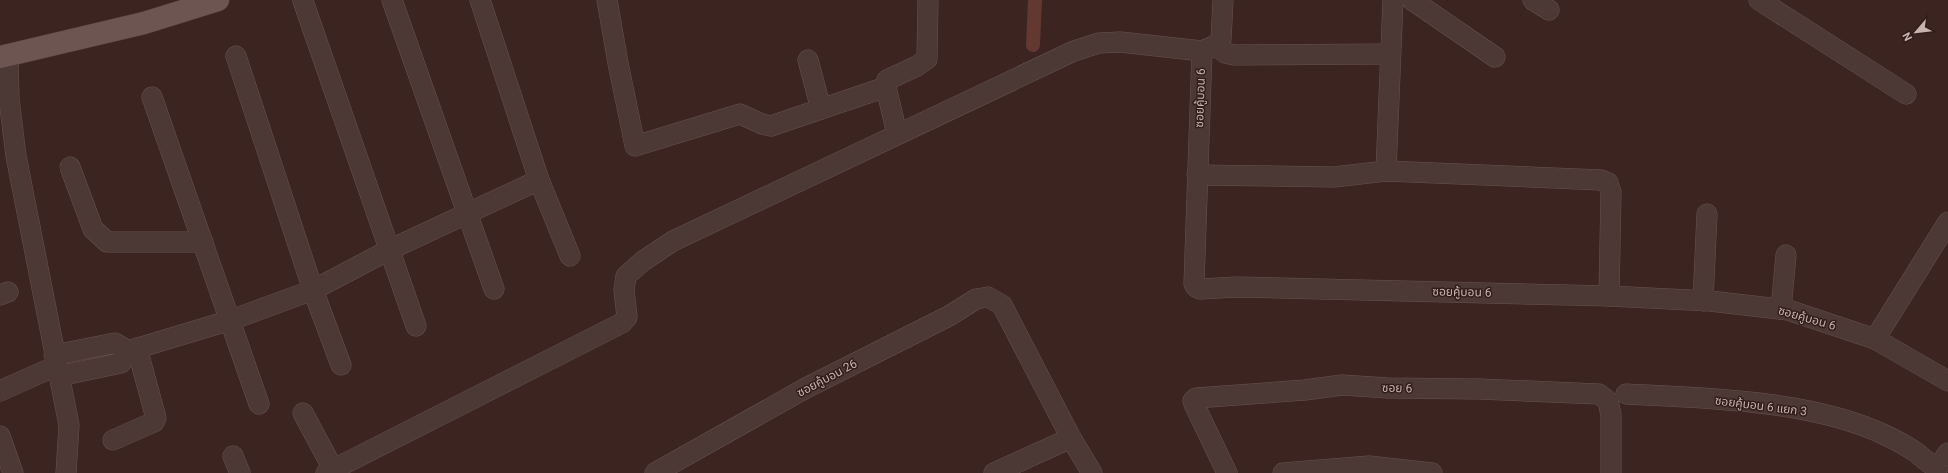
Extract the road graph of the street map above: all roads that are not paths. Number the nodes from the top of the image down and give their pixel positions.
1 (218, 0) edge
2 (392, 0) edge
3 (480, 0) edge
4 (607, 0) edge
5 (928, 0) edge
6 (1223, 0) edge
7 (1393, 0) edge
8 (1412, 0) edge
9 (1759, 0) edge
10 (303, 1) dead end
11 (1210, 48) junction
12 (1390, 54) junction
13 (4, 56) edge
14 (236, 56) dead end
15 (1495, 57) dead end
16 (808, 60) dead end
17 (886, 87) junction
18 (1906, 94) dead end
19 (152, 97) dead end
20 (821, 108) junction
21 (897, 134) junction
22 (70, 167) dead end
23 (1386, 171) junction
24 (1197, 175) junction
25 (539, 180) junction
26 (468, 212) junction
27 (1707, 214) dead end
28 (1948, 222) edge
29 (203, 242) junction
30 (389, 250) junction
31 (1786, 254) dead end
32 (570, 256) dead end
33 (494, 289) dead end
34 (313, 290) junction
35 (1609, 296) junction
36 (1703, 301) junction
37 (1781, 309) junction
38 (231, 320) junction
39 (416, 326) dead end
40 (1875, 339) junction
41 (132, 350) junction
42 (341, 365) dead end
43 (56, 366) junction
44 (1948, 381) edge
45 (0, 391) edge
46 (1626, 394) dead end
47 (259, 404) dead end
48 (303, 413) dead end
49 (0, 436) edge
50 (1071, 438) junction
51 (113, 440) dead end
52 (1948, 452) edge
53 (329, 471) edge
54 (13, 473) edge
55 (66, 473) edge
56 (655, 473) edge
57 (994, 473) edge
58 (1092, 473) edge
59 (1227, 473) edge
60 (1283, 473) edge
61 (1432, 473) edge
62 (1612, 473) edge

1 - 13 main road
2 - 26 street
3 - 25 street
4 - 20 street
5 - 17 street
6 - 11 street, ซอยคู้บอน 6
7 - 12 street
8 - 15 street
9 - 18 street
10 - 30 street
11 - 12 street
11 - 21 street
11 - 24 street, ซอยคู้บอน 6
12 - 23 street
13 - 43 street
14 - 34 street
16 - 20 street
17 - 20 street
17 - 21 street
19 - 29 street
21 - 53 street
22 - 29 street
23 - 24 street
23 - 35 street
24 - 35 street, ซอยคู้บอน 6
25 - 26 street
25 - 32 street
26 - 30 street
26 - 33 street
27 - 36 street
28 - 40 street
29 - 38 street
30 - 34 street
30 - 39 street
31 - 37 street
34 - 38 street
34 - 42 street
35 - 36 street, ซอยคู้บอน 6
36 - 37 street, ซอยคู้บอน 6
37 - 40 street, ซอยคู้บอน 6
38 - 41 street
38 - 47 street
40 - 44 street, ซอยคู้บอน 6
41 - 43 street
41 - 51 street
43 - 45 street
43 - 55 street
46 - 52 street, ซอยคู้บอน 6 แยก 3
48 - 53 street
49 - 54 street
50 - 56 street, ซอยคู้บอน 26
50 - 57 street
50 - 58 street
59 - 62 street, ซอย 6
60 - 61 street

